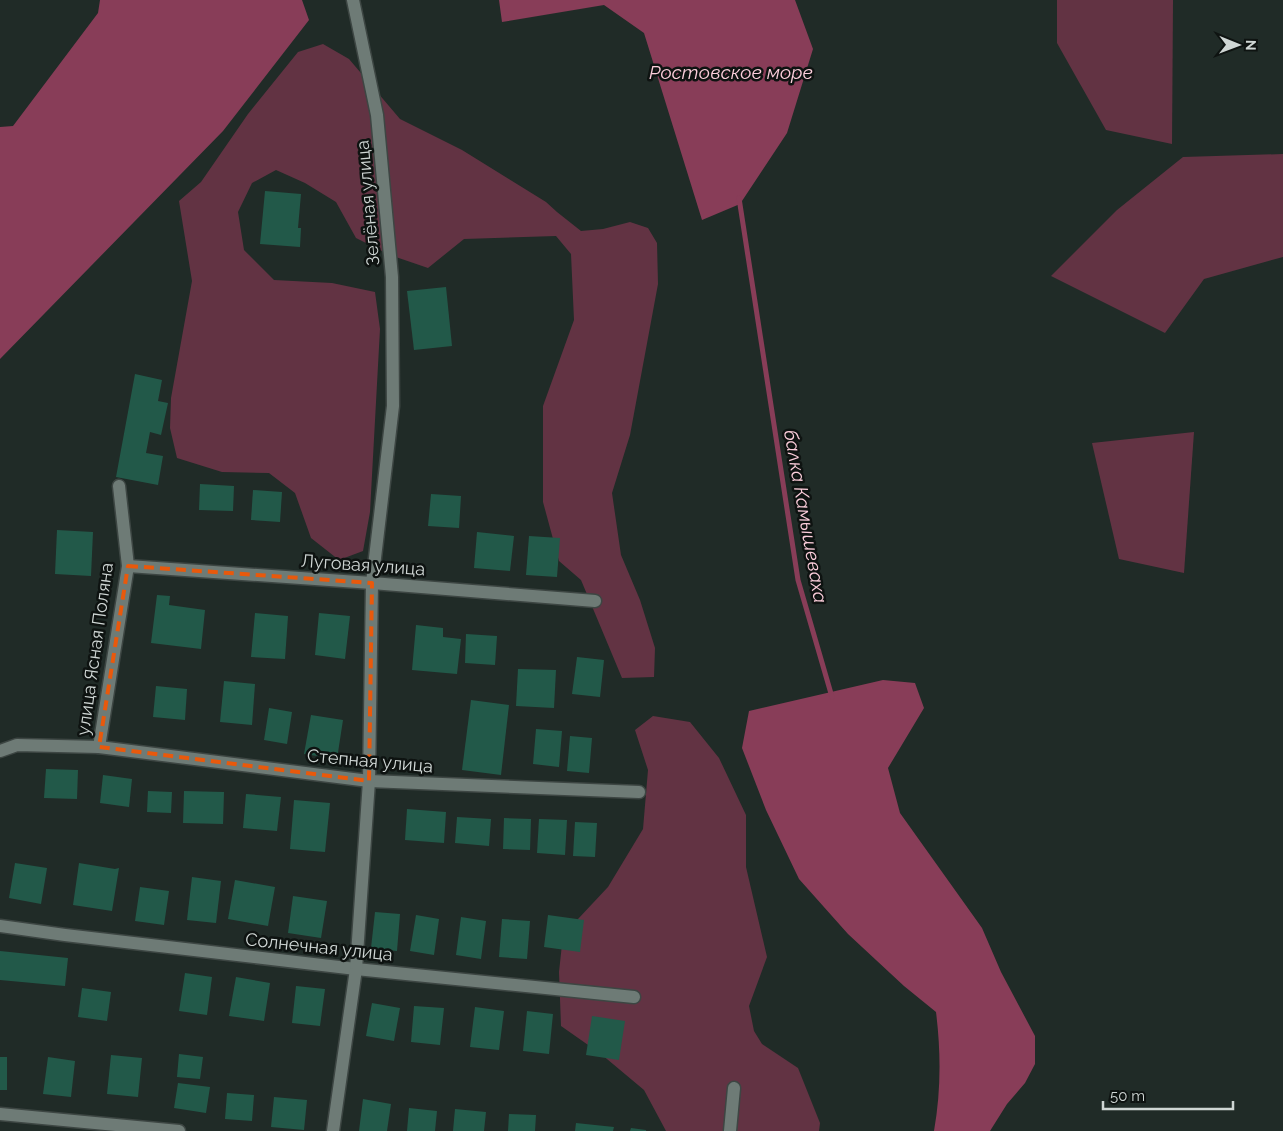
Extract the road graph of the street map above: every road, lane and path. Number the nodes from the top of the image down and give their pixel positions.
1 (353, 0) edge
2 (119, 486) dead end
3 (128, 566) junction
4 (372, 583) junction
5 (595, 601) dead end
6 (99, 747) junction
7 (0, 751) edge
8 (369, 781) junction
9 (639, 792) dead end
10 (0, 926) edge
11 (356, 969) junction
12 (634, 997) dead end
13 (734, 1088) dead end
14 (0, 1114) edge
15 (179, 1131) edge
16 (333, 1131) edge
17 (730, 1131) edge

1 - 4 street, Зелёная улица
2 - 3 street, улица Ясная Поляна
3 - 4 street, Луговая улица
3 - 6 street, улица Ясная Поляна
4 - 5 street, Луговая улица
4 - 8 street, Зелёная улица
6 - 7 street, улица Ясная Поляна
6 - 8 street, Степная улица
8 - 9 street, Степная улица
8 - 11 street, Зелёная улица
10 - 11 street, Солнечная улица
11 - 12 street, Солнечная улица
11 - 16 street, Зелёная улица
13 - 17 street
14 - 15 street

